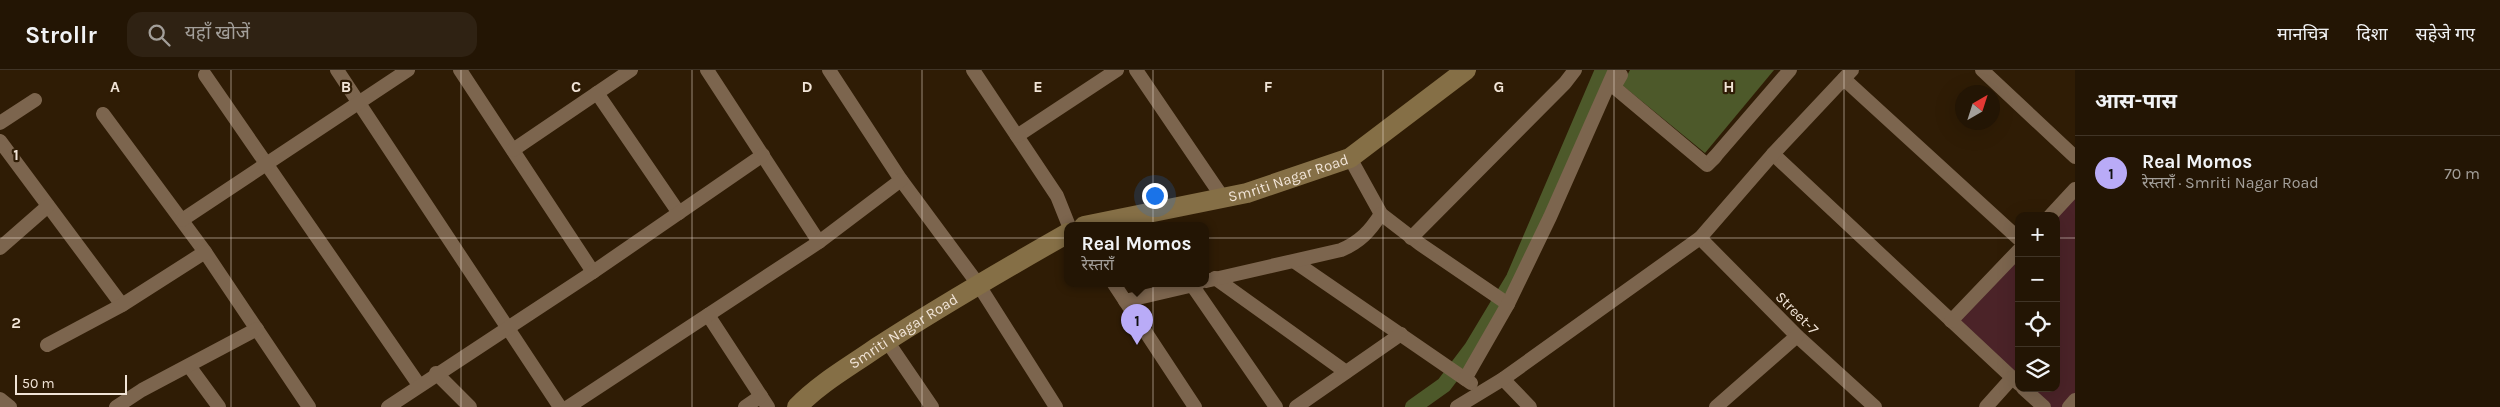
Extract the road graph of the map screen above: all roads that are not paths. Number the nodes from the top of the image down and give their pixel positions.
1 (337, 70) edge
2 (408, 70) edge
3 (460, 70) edge
4 (631, 70) edge
5 (707, 70) edge
6 (829, 70) edge
7 (974, 70) edge
8 (1117, 70) edge
9 (1136, 70) edge
10 (1575, 70) edge
11 (1615, 70) edge
12 (1624, 70) edge
13 (1790, 70) edge
14 (1982, 70) edge
15 (1460, 72) edge
16 (1848, 74) edge
17 (205, 75) dead end
18 (597, 93) junction
19 (35, 100) dead end
20 (359, 102) junction
21 (103, 114) dead end
22 (0, 123) edge
23 (1017, 136) junction
24 (0, 141) edge
25 (512, 150) junction
26 (1773, 154) junction
27 (763, 155) junction
28 (2075, 157) edge
29 (1350, 158) junction
30 (267, 164) junction
31 (901, 180) junction
32 (2075, 189) edge
33 (1223, 198) junction
34 (48, 206) junction
35 (2054, 212) edge
36 (679, 213) junction
37 (1381, 214) junction
38 (182, 220) junction
39 (1067, 222) edge
40 (1104, 222) edge
41 (1064, 235) edge
42 (2015, 235) edge
43 (1411, 238) junction
44 (1700, 238) junction
45 (819, 242) junction
46 (0, 248) edge
47 (205, 252) junction
48 (2015, 254) edge
49 (1295, 262) junction
50 (593, 272) junction
51 (1209, 281) edge
52 (978, 284) junction
53 (1209, 286) edge
54 (1116, 287) edge
55 (1183, 287) edge
56 (1206, 287) edge
57 (1126, 301) junction
58 (1508, 304) junction
59 (122, 305) junction
60 (708, 315) junction
61 (1951, 321) junction
62 (507, 328) junction
63 (257, 329) junction
64 (1401, 334) junction
65 (1797, 336) junction
66 (887, 341) junction
67 (47, 345) dead end
68 (189, 366) junction
69 (1346, 372) junction
70 (436, 373) junction
71 (1466, 379) junction
72 (1503, 379) junction
73 (2015, 380) edge
74 (2015, 382) edge
75 (419, 385) junction
76 (1482, 392) junction
77 (2027, 392) edge
78 (0, 399) edge
79 (2075, 400) edge
80 (765, 402) edge
81 (10, 407) edge
82 (116, 407) edge
83 (219, 407) edge
84 (309, 407) edge
85 (388, 407) edge
86 (470, 407) edge
87 (560, 407) edge
88 (568, 407) edge
89 (745, 407) edge
90 (799, 407) edge
91 (932, 407) edge
92 (1056, 407) edge
93 (1195, 407) edge
94 (1276, 407) edge
95 (1296, 407) edge
96 (1457, 407) edge
97 (1530, 407) edge
98 (1716, 407) edge
99 (1874, 407) edge
100 (1986, 407) edge
101 (2044, 407) edge
102 (2069, 407) edge

1 - 20 street
2 - 20 street
3 - 25 street
4 - 18 street
5 - 27 street
6 - 31 street
7 - 23 street
8 - 23 street
9 - 33 street
10 - 43 street
11 - 58 street
12 - 13 street
14 - 28 street
15 - 29 main road, Smriti Nagar Road
16 - 26 street
16 - 42 street
17 - 30 street
18 - 25 street
18 - 36 street
19 - 22 street
20 - 30 street
20 - 62 street
21 - 38 street
23 - 39 street
24 - 34 street
25 - 50 street
26 - 44 street
26 - 61 street
27 - 36 street
27 - 45 street
29 - 33 main road, Smriti Nagar Road
29 - 37 street
30 - 38 street
30 - 75 street
31 - 45 street
31 - 52 street
32 - 35 street
33 - 40 main road, Smriti Nagar Road
34 - 46 street
34 - 59 street
36 - 50 street
37 - 43 street
37 - 49 street
38 - 47 street
41 - 52 main road, Smriti Nagar Road
43 - 58 street
44 - 65 street, Street-7
44 - 72 street
45 - 60 street
47 - 59 street
47 - 63 street
48 - 61 street
49 - 51 street
49 - 64 street
50 - 62 street
52 - 66 main road, Smriti Nagar Road
52 - 92 street
53 - 69 street
54 - 57 street
55 - 57 street
56 - 94 street
57 - 93 street
58 - 71 street
59 - 67 street
60 - 80 street
60 - 88 street
61 - 73 street
62 - 70 street
62 - 87 street
63 - 68 street
63 - 84 street
64 - 69 street
64 - 71 street
65 - 98 street
65 - 99 street, Street-7
66 - 90 main road, Smriti Nagar Road
66 - 91 street
68 - 82 street
68 - 83 street
69 - 95 street
70 - 75 street
70 - 86 street
71 - 76 street
72 - 76 street
72 - 97 street
74 - 100 street
75 - 85 street
76 - 96 street
77 - 101 street
78 - 81 street
79 - 102 street
80 - 89 street

